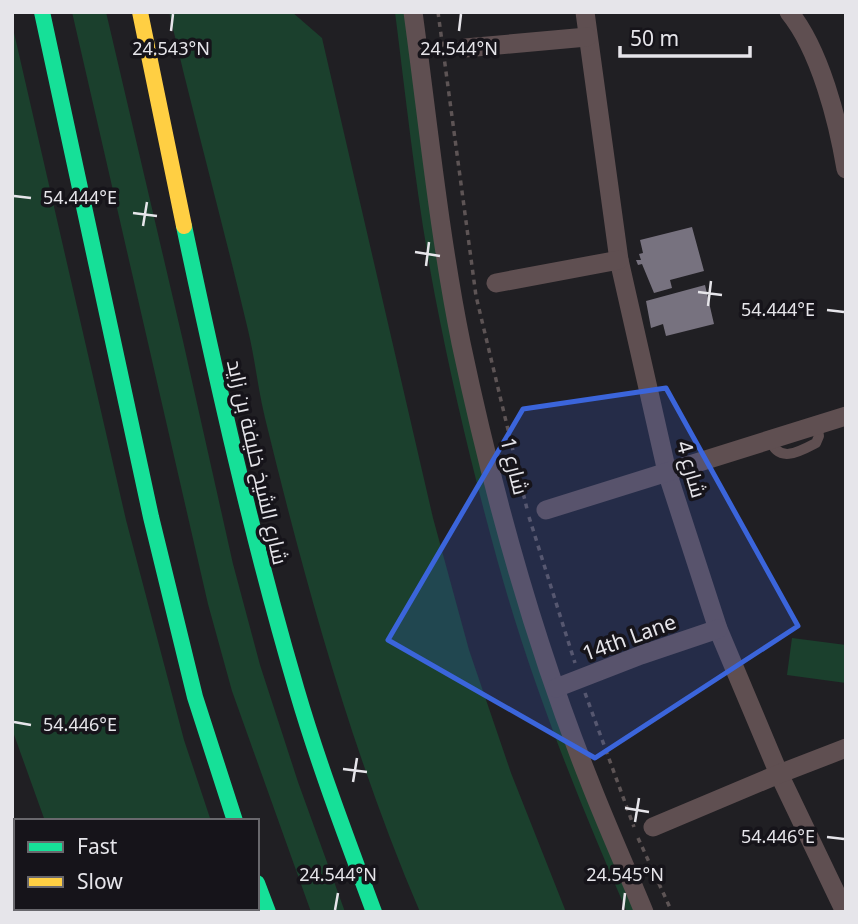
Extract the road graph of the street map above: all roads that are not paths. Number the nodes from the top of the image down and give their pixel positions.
1 (42, 12) edge
2 (140, 12) edge
3 (413, 12) edge
4 (585, 12) edge
5 (789, 12) edge
6 (587, 37) junction
7 (465, 48) dead end
8 (846, 169) edge
9 (619, 260) junction
10 (496, 283) dead end
11 (846, 416) edge
12 (667, 472) junction
13 (546, 510) dead end
14 (718, 629) junction
15 (556, 688) junction
16 (846, 748) edge
17 (779, 774) junction
18 (234, 819) edge
19 (653, 827) dead end
20 (259, 888) edge
21 (268, 912) edge
22 (374, 912) edge
23 (645, 912) edge
24 (845, 912) edge

1 - 18 main road
2 - 22 main road, شارع الشيخ خليفة بن زايد
3 - 15 street, شارع 1
4 - 6 street, شارع 4
5 - 8 street
6 - 7 street
6 - 9 street, شارع 4
9 - 10 street
9 - 12 street, شارع 4
11 - 12 street
12 - 13 street
12 - 14 street, شارع 4
14 - 15 street, 14th Lane
14 - 17 street, شارع 4
15 - 23 street, شارع 1
16 - 17 street
17 - 19 street
17 - 24 street, شارع 4
20 - 21 main road

